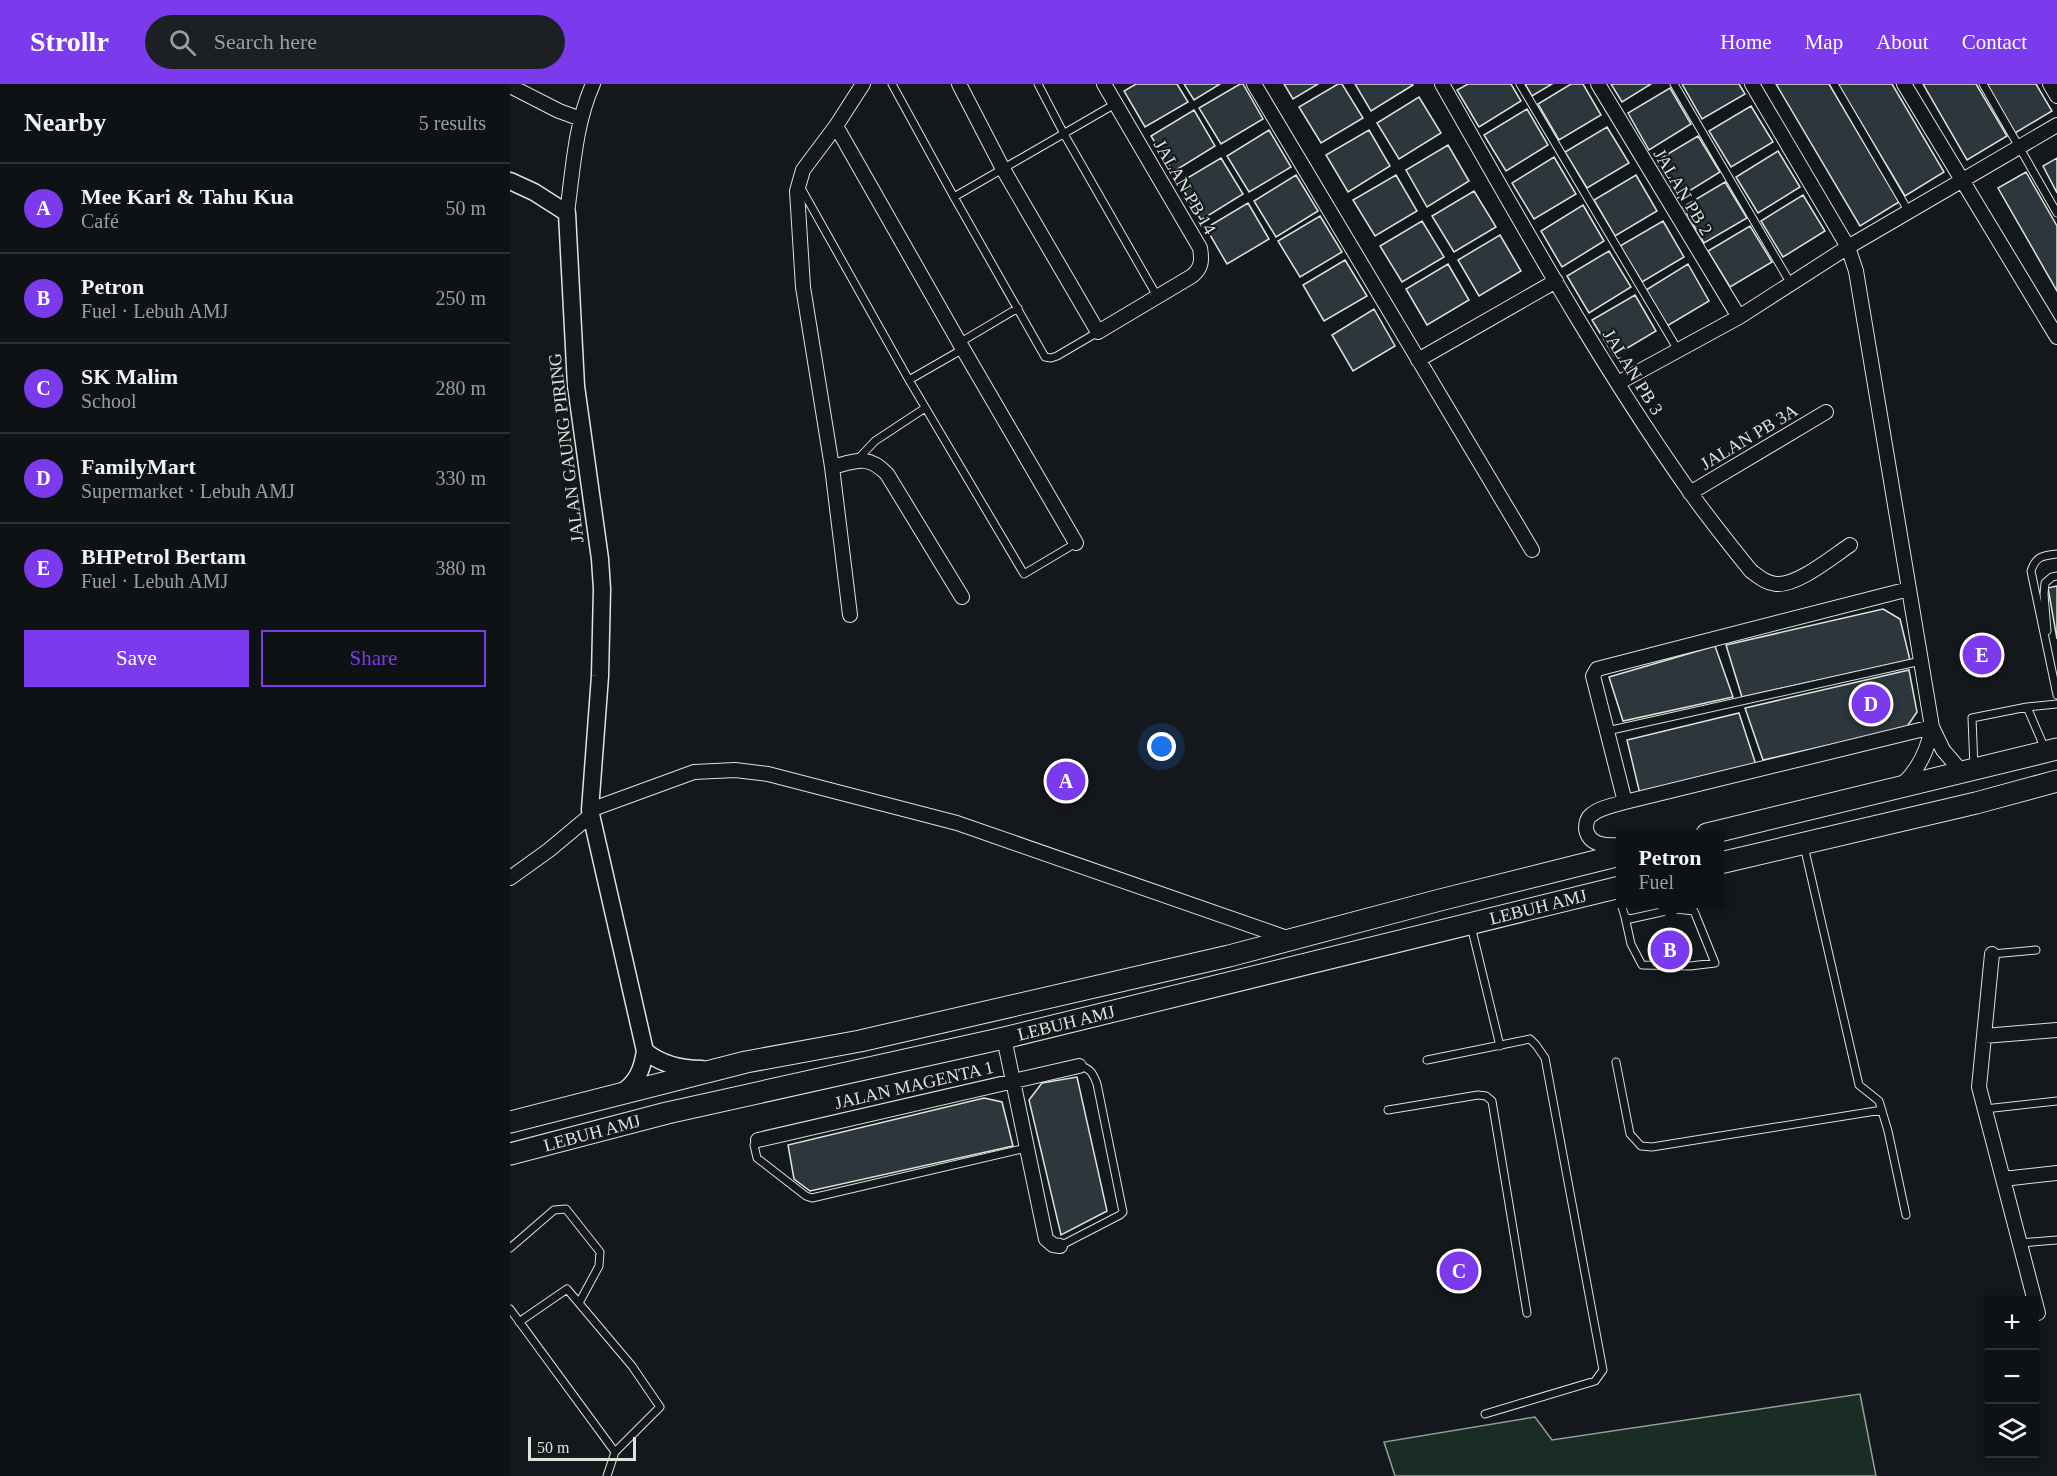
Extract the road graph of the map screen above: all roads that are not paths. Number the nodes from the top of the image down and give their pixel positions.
1 (593, 84) edge
2 (863, 84) edge
3 (892, 84) edge
4 (960, 84) edge
5 (1038, 84) edge
6 (1104, 84) edge
7 (1254, 84) edge
8 (1442, 84) edge
9 (1520, 84) edge
10 (1598, 84) edge
11 (1674, 84) edge
12 (1752, 84) edge
13 (1834, 84) edge
14 (1904, 84) edge
15 (1983, 84) edge
16 (2050, 84) edge
17 (510, 86) edge
18 (2057, 96) edge
19 (1115, 104) junction
20 (581, 119) junction
21 (2057, 125) edge
22 (836, 126) junction
23 (1064, 134) junction
24 (2019, 147) junction
25 (1003, 169) junction
26 (510, 181) edge
27 (1962, 182) junction
28 (798, 184) junction
29 (954, 197) junction
30 (1909, 212) junction
31 (567, 213) junction
32 (2057, 213) edge
33 (1848, 247) junction
34 (1556, 281) junction
35 (1791, 284) junction
36 (1157, 296) junction
37 (1018, 308) junction
38 (1739, 317) junction
39 (1098, 332) junction
40 (2057, 336) edge
41 (961, 346) junction
42 (1678, 351) junction
43 (1418, 360) junction
44 (909, 380) junction
45 (1618, 383) junction
46 (925, 408) junction
47 (1826, 412) dead end
48 (857, 460) junction
49 (832, 468) junction
50 (1690, 493) junction
51 (1076, 543) joint
52 (1850, 545) dead end
53 (1532, 550) dead end
54 (2057, 554) edge
55 (2057, 576) edge
56 (1909, 589) junction
57 (962, 597) dead end
58 (850, 615) dead end
59 (1921, 661) junction
60 (2054, 669) edge
61 (2057, 695) edge
62 (2057, 705) edge
63 (2027, 707) junction
64 (1932, 727) junction
65 (1607, 731) junction
66 (2051, 750) edge
67 (1968, 771) junction
68 (2057, 781) edge
69 (1899, 788) junction
70 (1625, 802) junction
71 (590, 812) junction
72 (1724, 830) edge
73 (1803, 844) junction
74 (1616, 845) edge
75 (1616, 856) edge
76 (1724, 862) edge
77 (510, 878) edge
78 (1616, 895) edge
79 (1623, 908) edge
80 (1625, 917) junction
81 (1471, 924) junction
82 (1292, 940) junction
83 (2036, 950) dead end
84 (1992, 954) joint
85 (2057, 1030) edge
86 (1984, 1036) junction
87 (1004, 1038) junction
88 (1500, 1046) junction
89 (645, 1051) junction
90 (1427, 1060) dead end
91 (1616, 1062) dead end
92 (1079, 1066) joint
93 (721, 1069) junction
94 (1012, 1080) junction
95 (620, 1094) junction
96 (2057, 1101) edge
97 (1984, 1109) junction
98 (1388, 1110) dead end
99 (1882, 1110) junction
100 (510, 1122) edge
101 (758, 1140) joint
102 (1026, 1148) junction
103 (510, 1154) edge
104 (2057, 1173) edge
105 (2003, 1179) junction
106 (1906, 1215) dead end
107 (2057, 1240) edge
108 (2020, 1244) junction
109 (1060, 1246) joint
110 (510, 1248) edge
111 (2034, 1296) edge
112 (579, 1303) junction
113 (510, 1309) edge
114 (1527, 1313) dead end
115 (519, 1322) junction
116 (1485, 1414) dead end
117 (615, 1452) junction
118 (607, 1476) edge

1 - 20 street, JALAN GAUNG PIRING
2 - 22 street
3 - 29 lane
4 - 25 street
5 - 23 lane
6 - 19 street, JALAN PB 14
7 - 43 street
8 - 34 street, JALAN PB 3
9 - 42 lane
10 - 38 street, JALAN PB 2
11 - 35 lane
12 - 33 street
13 - 30 lane
14 - 27 street
15 - 24 lane
16 - 18 street
17 - 20 street
19 - 23 lane
19 - 36 street, JALAN PB 14
20 - 31 street, JALAN GAUNG PIRING
21 - 24 street
22 - 28 street
22 - 41 street
23 - 25 lane
23 - 36 lane
24 - 27 street
24 - 32 lane
25 - 29 lane
25 - 39 street
26 - 31 street
27 - 30 street
27 - 40 street
28 - 44 lane
28 - 49 street
29 - 37 lane
30 - 33 street
31 - 71 street, JALAN GAUNG PIRING
33 - 35 street
33 - 56 street
34 - 43 street
34 - 45 street, JALAN PB 3
35 - 38 street
36 - 39 street, JALAN PB 14
37 - 39 lane
37 - 41 lane
38 - 42 street
41 - 44 lane
41 - 51 street
42 - 45 street
43 - 53 street
44 - 46 lane
45 - 50 street, JALAN PB 3
46 - 48 lane
46 - 51 lane
47 - 50 street, JALAN PB 3A
48 - 49 street
48 - 57 street
49 - 58 street
50 - 52 street, JALAN PB 3
54 - 60 lane
55 - 60 lane
56 - 59 street
56 - 65 street
59 - 64 street
59 - 65 lane
60 - 61 lane
62 - 63 lane
63 - 66 lane
63 - 67 lane
64 - 67 street
64 - 69 street
64 - 70 street
65 - 70 street
66 - 67 highway
67 - 69 highway
68 - 73 highway
69 - 72 highway
70 - 74 street
71 - 77 street
71 - 82 street
71 - 89 street, JALAN GAUNG PIRING
73 - 76 highway
73 - 99 lane
75 - 82 highway, LEBUH AMJ
78 - 81 highway, LEBUH AMJ
79 - 80 lane
80 - 80 lane
81 - 87 highway, LEBUH AMJ
81 - 88 lane
82 - 93 highway, LEBUH AMJ
83 - 84 lane
84 - 86 street
85 - 86 street
86 - 97 street
87 - 94 street
87 - 103 highway, LEBUH AMJ
88 - 90 lane
88 - 116 lane
89 - 93 street
89 - 95 street
91 - 99 lane
92 - 94 street, JALAN MAGENTA 1
92 - 109 lane
93 - 95 highway, LEBUH AMJ
94 - 101 street, JALAN MAGENTA 1
94 - 102 street
95 - 100 highway, LEBUH AMJ
96 - 97 lane
97 - 105 street
98 - 114 lane
99 - 106 lane
101 - 102 lane
102 - 109 street
104 - 105 street
105 - 108 street
107 - 108 lane
108 - 111 street
110 - 112 lane
112 - 115 lane
112 - 117 lane
113 - 115 lane
115 - 117 lane
117 - 118 lane

